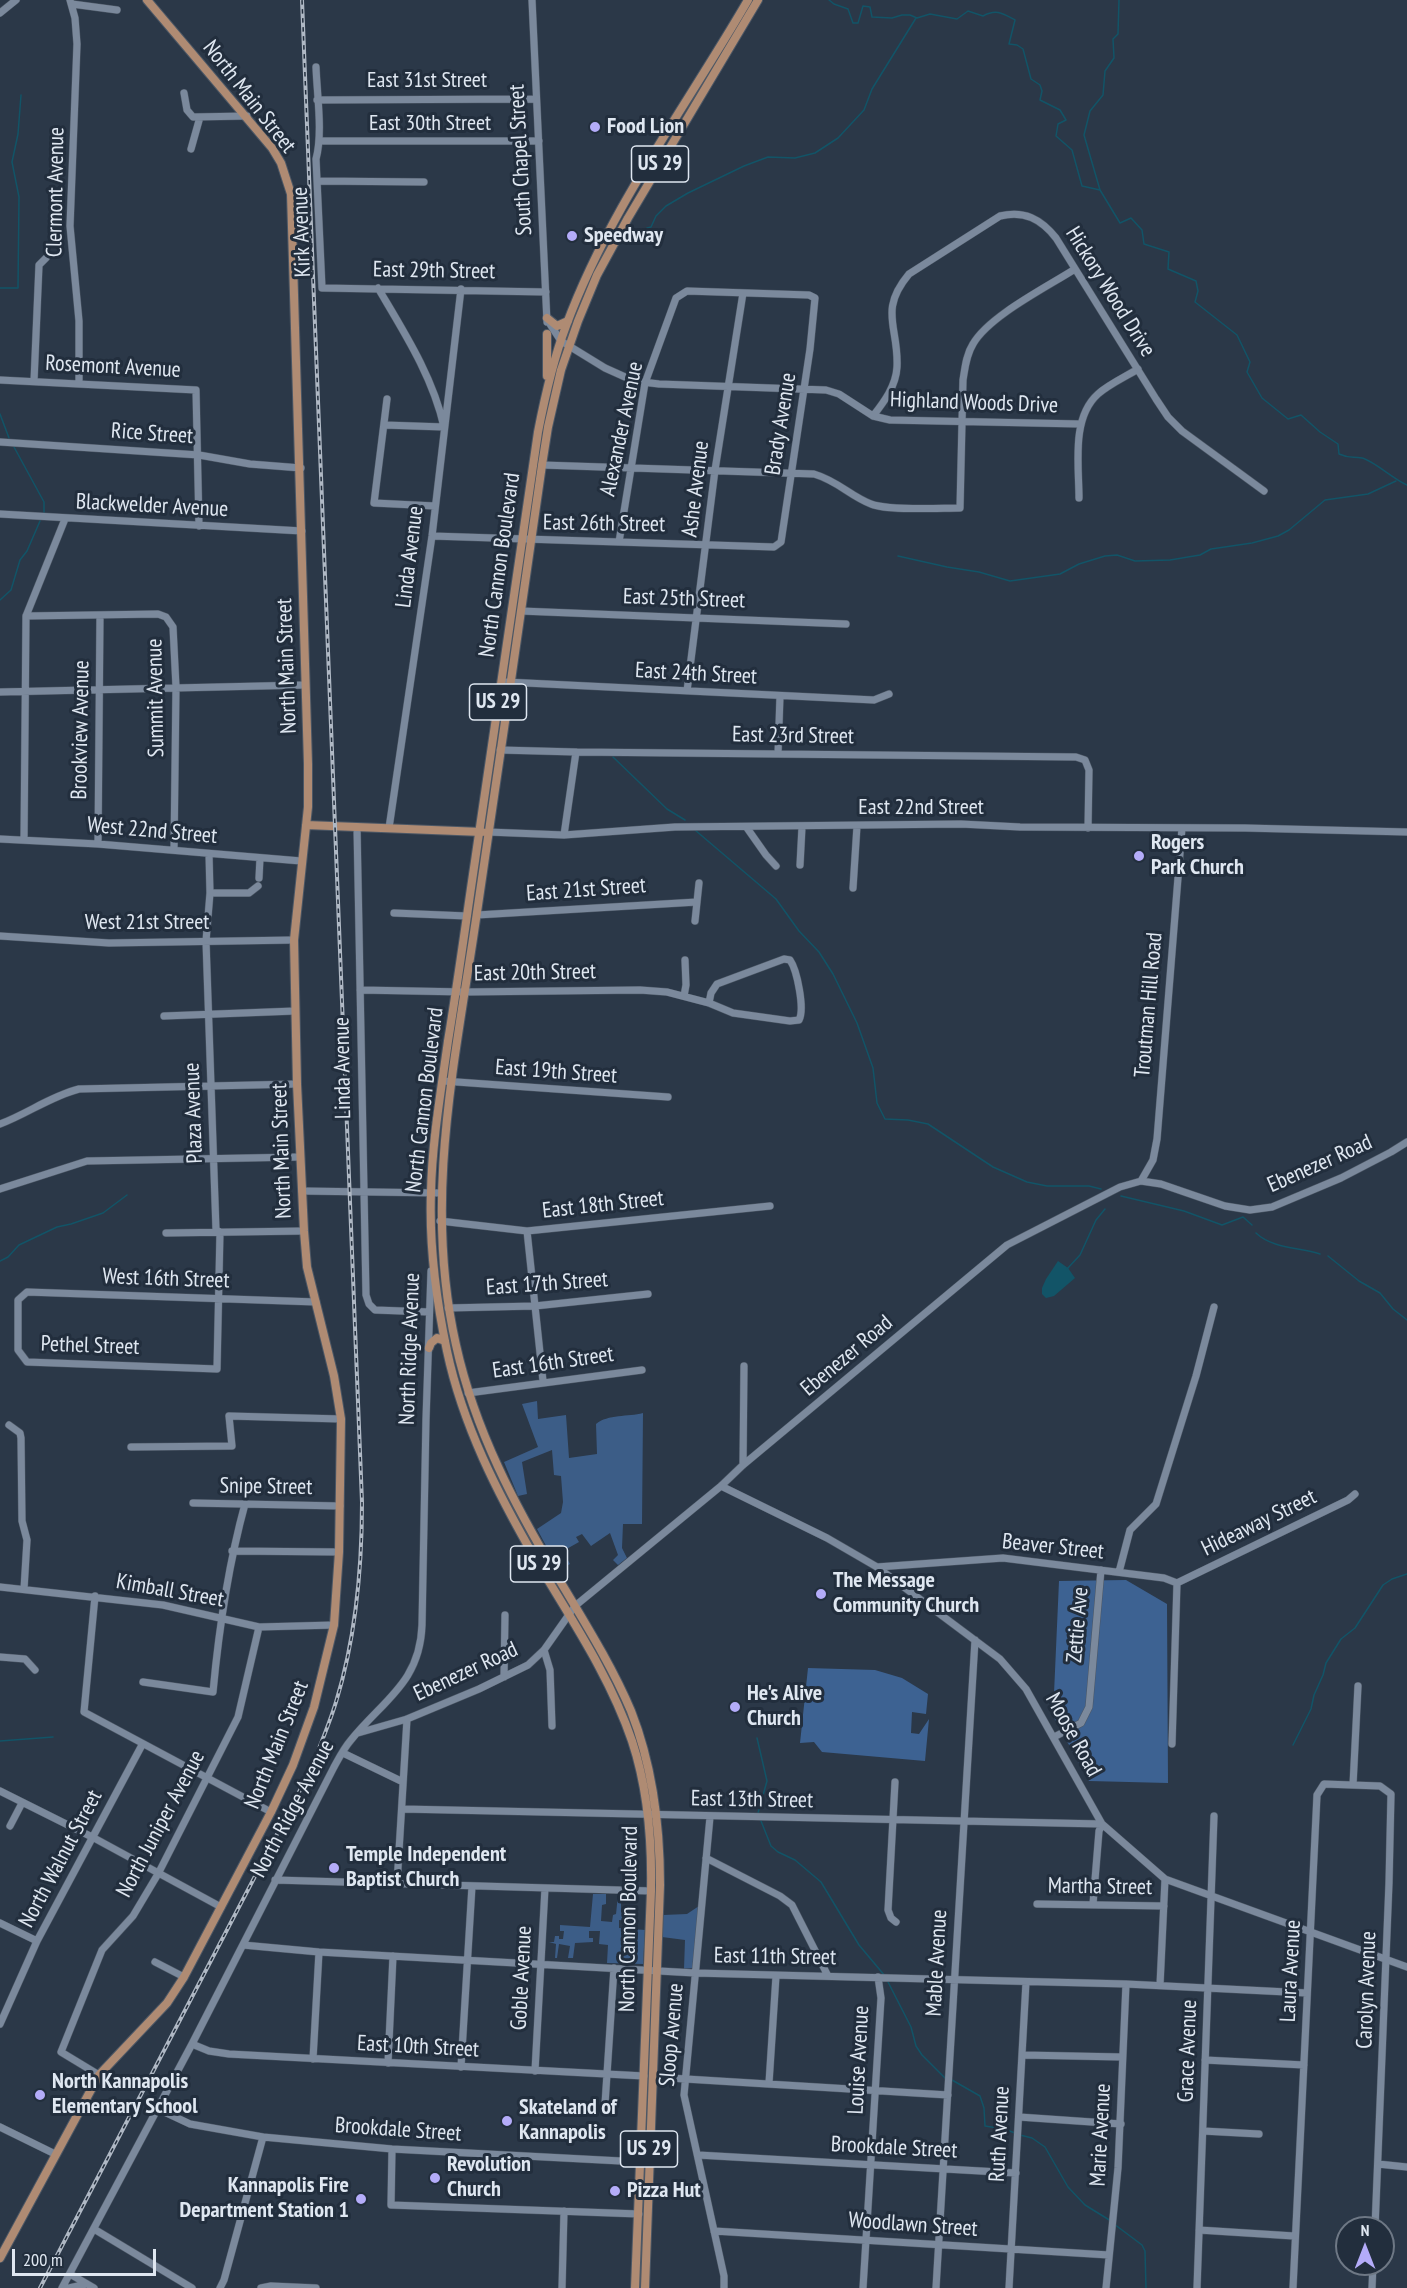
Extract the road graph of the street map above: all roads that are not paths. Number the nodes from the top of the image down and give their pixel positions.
1 (16, 0) edge
2 (147, 0) edge
3 (532, 0) edge
4 (748, 0) edge
5 (758, 0) edge
6 (71, 2) edge
7 (117, 10) dead end
8 (0, 13) edge
9 (316, 67) dead end
10 (184, 93) dead end
11 (317, 99) junction
12 (536, 99) junction
13 (247, 116) junction
14 (200, 117) junction
15 (321, 141) junction
16 (538, 141) junction
17 (191, 149) dead end
18 (317, 181) junction
19 (424, 182) dead end
20 (46, 258) dead end
21 (1075, 269) junction
22 (322, 288) joint
23 (378, 288) junction
24 (461, 289) junction
25 (546, 292) junction
26 (743, 293) junction
27 (547, 318) junction
28 (568, 321) junction
29 (547, 334) junction
30 (561, 341) junction
31 (569, 346) junction
32 (1138, 369) junction
33 (0, 380) edge
34 (34, 381) junction
35 (645, 383) junction
36 (79, 384) junction
37 (729, 387) junction
38 (804, 389) junction
39 (546, 394) junction
40 (387, 399) dead end
41 (873, 416) junction
42 (961, 422) junction
43 (1080, 424) junction
44 (384, 425) junction
45 (444, 427) junction
46 (0, 442) edge
47 (199, 455) junction
48 (542, 465) junction
49 (301, 468) junction
50 (630, 468) junction
51 (715, 470) junction
52 (792, 473) junction
53 (1264, 491) dead end
54 (1079, 498) dead end
55 (435, 506) junction
56 (0, 514) edge
57 (65, 519) junction
58 (198, 526) junction
59 (302, 531) junction
60 (432, 537) junction
61 (527, 540) junction
62 (619, 542) junction
63 (707, 545) junction
64 (774, 547) joint
65 (521, 611) junction
66 (26, 616) junction
67 (100, 616) junction
68 (697, 618) junction
69 (846, 624) dead end
70 (506, 682) junction
71 (306, 685) junction
72 (176, 687) junction
73 (99, 689) junction
74 (687, 691) junction
75 (0, 692) edge
76 (24, 692) junction
77 (889, 694) dead end
78 (780, 696) junction
79 (500, 750) junction
80 (576, 752) junction
81 (778, 754) junction
82 (306, 822) junction
83 (389, 826) junction
84 (857, 826) junction
85 (357, 827) junction
86 (802, 827) junction
87 (747, 828) junction
88 (1088, 828) junction
89 (1182, 828) junction
90 (484, 832) junction
91 (1407, 832) edge
92 (564, 835) junction
93 (0, 839) edge
94 (24, 840) junction
95 (98, 844) junction
96 (174, 850) junction
97 (209, 854) junction
98 (260, 858) junction
99 (301, 861) junction
100 (800, 865) dead end
101 (776, 866) dead end
102 (699, 883) dead end
103 (853, 888) dead end
104 (210, 893) junction
105 (697, 902) junction
106 (394, 913) dead end
107 (477, 915) junction
108 (466, 916) junction
109 (695, 921) dead end
110 (0, 936) edge
111 (294, 939) junction
112 (206, 941) junction
113 (685, 960) dead end
114 (360, 990) junction
115 (461, 991) junction
116 (684, 996) junction
117 (709, 1003) junction
118 (295, 1011) junction
119 (208, 1014) junction
120 (164, 1016) dead end
121 (447, 1082) junction
122 (297, 1084) junction
123 (211, 1087) junction
124 (668, 1097) dead end
125 (0, 1124) edge
126 (1407, 1142) edge
127 (300, 1157) junction
128 (213, 1159) junction
129 (1141, 1181) junction
130 (0, 1189) edge
131 (302, 1191) junction
132 (364, 1192) junction
133 (431, 1193) junction
134 (441, 1193) junction
135 (770, 1206) dead end
136 (440, 1221) junction
137 (303, 1231) junction
138 (527, 1231) junction
139 (220, 1232) junction
140 (166, 1233) dead end
141 (432, 1251) junction
142 (648, 1294) dead end
143 (219, 1298) junction
144 (18, 1300) joint
145 (316, 1302) junction
146 (535, 1306) junction
147 (1214, 1306) dead end
148 (448, 1308) junction
149 (429, 1312) junction
150 (445, 1341) junction
151 (429, 1348) junction
152 (744, 1366) dead end
153 (217, 1369) joint
154 (642, 1370) dead end
155 (543, 1381) junction
156 (468, 1393) junction
157 (341, 1419) junction
158 (9, 1425) dead end
159 (131, 1447) dead end
160 (743, 1465) junction
161 (721, 1486) junction
162 (1355, 1494) dead end
163 (193, 1503) dead end
164 (245, 1504) junction
165 (340, 1506) junction
166 (232, 1551) junction
167 (339, 1552) junction
168 (877, 1567) junction
169 (1101, 1570) junction
170 (1119, 1572) junction
171 (1177, 1583) junction
172 (0, 1587) edge
173 (24, 1589) junction
174 (96, 1596) junction
175 (575, 1606) junction
176 (505, 1615) dead end
177 (569, 1615) junction
178 (220, 1618) junction
179 (334, 1624) junction
180 (259, 1627) junction
181 (975, 1640) junction
182 (544, 1650) junction
183 (0, 1657) edge
184 (35, 1670) dead end
185 (504, 1677) junction
186 (143, 1682) dead end
187 (1358, 1686) dead end
188 (407, 1719) junction
189 (552, 1726) dead end
190 (358, 1733) junction
191 (1054, 1737) junction
192 (1172, 1744) dead end
193 (142, 1745) junction
194 (343, 1753) junction
195 (207, 1778) junction
196 (403, 1782) junction
197 (895, 1782) dead end
198 (1353, 1785) junction
199 (0, 1791) edge
200 (22, 1803) junction
201 (402, 1809) junction
202 (271, 1812) junction
203 (648, 1816) junction
204 (658, 1816) junction
205 (1214, 1816) dead end
206 (710, 1817) junction
207 (892, 1821) junction
208 (963, 1823) junction
209 (1102, 1824) junction
210 (10, 1826) dead end
211 (94, 1838) junction
212 (706, 1858) junction
213 (158, 1874) junction
214 (1166, 1879) junction
215 (275, 1880) junction
216 (397, 1884) junction
217 (472, 1886) junction
218 (545, 1888) junction
219 (651, 1891) junction
220 (1211, 1897) junction
221 (1037, 1904) dead end
222 (1094, 1904) junction
223 (1164, 1906) junction
224 (221, 1907) junction
225 (896, 1922) dead end
226 (0, 1923) edge
227 (1311, 1932) junction
228 (37, 1941) junction
229 (243, 1946) junction
230 (320, 1952) junction
231 (393, 1956) junction
232 (467, 1960) junction
233 (1386, 1960) junction
234 (155, 1962) dead end
235 (542, 1965) junction
236 (1407, 1967) edge
237 (614, 1968) junction
238 (652, 1971) junction
239 (695, 1973) junction
240 (776, 1976) junction
241 (828, 1976) junction
242 (184, 1977) junction
243 (883, 1978) junction
244 (953, 1980) junction
245 (1026, 1982) junction
246 (1126, 1984) junction
247 (1160, 1985) junction
248 (1208, 1988) junction
249 (1308, 1993) junction
250 (0, 2024) edge
251 (192, 2044) junction
252 (1022, 2055) junction
253 (1122, 2057) junction
254 (313, 2059) junction
255 (1205, 2060) junction
256 (388, 2064) junction
257 (1304, 2065) junction
258 (461, 2067) junction
259 (534, 2071) junction
260 (99, 2075) junction
261 (607, 2075) junction
262 (648, 2077) junction
263 (684, 2079) junction
264 (770, 2083) junction
265 (875, 2090) junction
266 (948, 2095) junction
267 (605, 2104) dead end
268 (158, 2109) junction
269 (1019, 2117) junction
270 (1120, 2124) junction
271 (0, 2127) edge
272 (1203, 2132) junction
273 (1259, 2134) dead end
274 (263, 2138) junction
275 (392, 2149) junction
276 (55, 2154) junction
277 (698, 2155) junction
278 (640, 2162) junction
279 (1378, 2164) junction
280 (870, 2165) junction
281 (1407, 2167) edge
282 (943, 2168) junction
283 (1016, 2174) junction
284 (564, 2211) junction
285 (639, 2214) junction
286 (1376, 2216) edge
287 (94, 2229) junction
288 (1199, 2230) junction
289 (714, 2231) junction
290 (1294, 2236) junction
291 (866, 2240) junction
292 (938, 2244) junction
293 (3, 2246) edge
294 (1011, 2249) junction
295 (1109, 2255) junction
296 (0, 2258) edge
297 (70, 2274) junction
298 (91, 2286) edge
299 (62, 2288) edge
300 (69, 2288) edge
301 (192, 2288) edge
302 (220, 2288) edge
303 (261, 2288) edge
304 (316, 2288) edge
305 (562, 2288) edge
306 (635, 2288) edge
307 (645, 2288) edge
308 (724, 2288) edge
309 (862, 2288) edge
310 (936, 2288) edge
311 (1010, 2288) edge
312 (1106, 2288) edge
313 (1197, 2288) edge
314 (1293, 2288) edge

1 - 8 street
2 - 13 main road, North Main Street
3 - 12 street, South Chapel Street
4 - 28 main road, North Cannon Boulevard / US 29
5 - 31 main road, North Cannon Boulevard / US 29
6 - 7 street
6 - 36 street, Clermont Avenue
9 - 11 street, Kirk Avenue
10 - 14 street
11 - 12 street, East 31st Street
11 - 15 street, Kirk Avenue
12 - 16 street, South Chapel Street
13 - 14 street
13 - 49 main road, North Main Street
14 - 17 street
15 - 16 street, East 30th Street
15 - 18 street, Kirk Avenue
16 - 25 street, South Chapel Street
18 - 19 street
18 - 22 street, Kirk Avenue
20 - 34 street
21 - 32 street, Hickory Wood Drive
21 - 41 street, Hickory Wood Drive
21 - 42 street
22 - 23 street, East 29th Street
23 - 24 street, East 29th Street
23 - 45 street
24 - 25 street, East 29th Street
24 - 45 street, Linda Avenue
25 - 27 street, South Chapel Street
26 - 35 street, Alexander Avenue
26 - 37 street, Ashe Avenue
26 - 38 street, Brady Avenue
27 - 28 main road
27 - 29 street, South Chapel Street
27 - 30 street, South Chapel Street
28 - 30 main road, North Cannon Boulevard / US 29
29 - 30 street, South Chapel Street
29 - 39 main road
30 - 31 street, South Chapel Street
30 - 39 main road, North Cannon Boulevard / US 29
31 - 35 street, South Chapel Street
31 - 48 main road, North Cannon Boulevard / US 29
32 - 43 street
32 - 53 street, Hickory Wood Drive
33 - 34 street, Rosemont Avenue
34 - 36 street, Rosemont Avenue
35 - 37 street, Highland Woods Drive
35 - 50 street, Alexander Avenue
36 - 47 street, Rosemont Avenue
37 - 38 street, Highland Woods Drive
37 - 51 street, Ashe Avenue
38 - 41 street, Highland Woods Drive
38 - 52 street, Brady Avenue
39 - 61 main road, North Cannon Boulevard / US 29
40 - 44 street
41 - 42 street, Highland Woods Drive
42 - 43 street, Highland Woods Drive
42 - 52 street
43 - 54 street
44 - 45 street
44 - 55 street
45 - 55 street, Linda Avenue
46 - 47 street, Rice Street
47 - 49 street, Rice Street
47 - 58 street, Rosemont Avenue
48 - 50 street
48 - 61 main road, North Cannon Boulevard / US 29
49 - 59 main road, North Main Street
50 - 51 street
50 - 62 street, Alexander Avenue
51 - 52 street
51 - 63 street, Ashe Avenue
52 - 64 street, Brady Avenue
55 - 60 street, Linda Avenue
56 - 57 street, Blackwelder Avenue
57 - 58 street, Blackwelder Avenue
57 - 66 street
58 - 59 street, Blackwelder Avenue
59 - 71 main road, North Main Street
60 - 61 street, East 26th Street
60 - 83 street, Linda Avenue
61 - 62 street, East 26th Street
61 - 65 main road, North Cannon Boulevard / US 29
61 - 70 main road, North Cannon Boulevard / US 29
62 - 63 street, East 26th Street
63 - 64 street, East 26th Street
63 - 68 street, Ashe Avenue
65 - 68 street, East 25th Street
65 - 70 main road, North Cannon Boulevard / US 29
66 - 67 street, Summit Avenue
66 - 76 street
67 - 72 street, Summit Avenue
67 - 73 street, Brookview Avenue
68 - 69 street, East 25th Street
68 - 74 street, Ashe Avenue
70 - 74 street, East 24th Street
70 - 79 main road, North Cannon Boulevard / US 29
70 - 90 main road, North Cannon Boulevard / US 29
71 - 72 street
71 - 82 main road, North Main Street
72 - 73 street
72 - 96 street, Summit Avenue
73 - 76 street
73 - 95 street, Brookview Avenue
74 - 78 street, East 24th Street
75 - 76 street
76 - 94 street
77 - 78 street, East 24th Street
78 - 81 street
79 - 80 street, East 23rd Street
79 - 90 main road, North Cannon Boulevard / US 29
80 - 81 street, East 23rd Street
80 - 92 street
81 - 88 street, East 23rd Street
82 - 83 main road, East 22nd Street
82 - 85 main road, East 22nd Street
82 - 99 main road, North Main Street
83 - 85 main road, East 22nd Street
83 - 90 main road, East 22nd Street
84 - 86 street, East 22nd Street
84 - 88 street, East 22nd Street
84 - 103 street
85 - 114 street, Linda Avenue
86 - 87 street, East 22nd Street
86 - 100 street
87 - 92 street, East 22nd Street
87 - 101 street
88 - 89 street, East 22nd Street
89 - 91 street, East 22nd Street
89 - 129 street, Troutman Hill Road
90 - 92 street, East 22nd Street
90 - 107 main road, North Cannon Boulevard / US 29
90 - 108 main road, North Cannon Boulevard / US 29
93 - 94 street, West 22nd Street
94 - 95 street, West 22nd Street
95 - 96 street, West 22nd Street
96 - 97 street, West 22nd Street
97 - 98 street, West 22nd Street
97 - 104 street, Plaza Avenue
98 - 99 street, West 22nd Street
98 - 104 street
99 - 111 main road, North Main Street
102 - 105 street
104 - 112 street, Plaza Avenue
105 - 107 street, East 21st Street
105 - 109 street
106 - 108 street
107 - 115 main road, North Cannon Boulevard / US 29
108 - 115 main road, North Cannon Boulevard / US 29
110 - 112 street, West 21st Street
111 - 112 street, West 21st Street
111 - 118 main road, North Main Street
112 - 119 street, Plaza Avenue
113 - 116 street
114 - 115 street, East 20th Street
114 - 132 street, Linda Avenue
115 - 116 street, East 20th Street
115 - 121 main road, North Cannon Boulevard / US 29
116 - 117 street, East 20th Street
117 - 117 street, East 20th Street
118 - 119 street
118 - 122 main road, North Main Street
119 - 120 street
119 - 123 street, Plaza Avenue
121 - 124 street, East 19th Street
121 - 133 main road, North Cannon Boulevard / US 29
121 - 134 main road, North Cannon Boulevard / US 29
122 - 123 street
122 - 127 main road, North Main Street
123 - 125 street
123 - 128 street, Plaza Avenue
126 - 129 street, Ebenezer Road
127 - 128 street
127 - 131 main road, North Main Street
128 - 130 street
128 - 139 street, Plaza Avenue
129 - 160 street, Ebenezer Road
131 - 132 street
131 - 137 main road, North Main Street
132 - 133 street
132 - 149 street, Linda Avenue
133 - 134 street
133 - 141 main road, North Cannon Boulevard / US 29
134 - 136 main road, North Cannon Boulevard / US 29
135 - 138 street, East 18th Street
136 - 138 street, East 18th Street
136 - 148 main road, North Cannon Boulevard / US 29
137 - 139 street
137 - 145 main road, North Main Street
138 - 146 street
139 - 140 street
139 - 143 street, Plaza Avenue
141 - 149 street, North Ridge Avenue
141 - 150 main road, North Cannon Boulevard / US 29
142 - 146 street, East 17th Street
143 - 144 street, West 16th Street
143 - 145 street, West 16th Street
143 - 153 street, Plaza Avenue
144 - 153 street, Pethel Street
145 - 157 main road, North Main Street
146 - 148 street, East 17th Street
146 - 155 street
147 - 170 street, Beaver Street
148 - 156 main road, North Cannon Boulevard / US 29
149 - 151 street, North Ridge Avenue
150 - 151 main road
150 - 177 main road, North Cannon Boulevard / US 29
151 - 190 street, North Ridge Avenue
152 - 160 street
154 - 155 street, East 16th Street
155 - 156 street, East 16th Street
156 - 175 main road, North Cannon Boulevard / US 29
157 - 159 street
157 - 165 main road, North Main Street
158 - 173 street
160 - 161 street, Ebenezer Road
161 - 168 street, Moose Road
161 - 175 street, Ebenezer Road
162 - 171 street, Hideaway Street
163 - 164 street, Snipe Street
164 - 165 street, Snipe Street
164 - 166 street
165 - 167 main road, North Main Street
166 - 167 street
166 - 178 street
167 - 179 main road, North Main Street
168 - 169 street, Beaver Street
168 - 181 street, Moose Road
169 - 170 street, Beaver Street
169 - 191 street, Zettie Ave
170 - 171 street
171 - 192 street
172 - 173 street, Kimball Street
173 - 174 street, Kimball Street
174 - 178 street, Kimball Street
174 - 193 street
175 - 177 street, Ebenezer Road
175 - 204 main road, North Cannon Boulevard / US 29
176 - 185 street
177 - 182 street, Ebenezer Road
177 - 203 main road, North Cannon Boulevard / US 29
178 - 180 street, Kimball Street
178 - 186 street
179 - 180 street, Kimball Street
179 - 202 main road, North Main Street
180 - 195 street, North Juniper Avenue
181 - 191 street, Moose Road
181 - 208 street, Mable Avenue
182 - 185 street, Ebenezer Road
182 - 189 street
183 - 184 street
185 - 188 street, Ebenezer Road
187 - 198 street
188 - 190 street, Ebenezer Road
188 - 196 street
190 - 194 street, North Ridge Avenue
191 - 209 street, Moose Road
193 - 195 street
193 - 211 street, North Walnut Street
194 - 196 street
194 - 215 street, North Ridge Avenue
195 - 202 street
195 - 213 street, North Juniper Avenue
196 - 201 street
197 - 207 street
198 - 227 street, Laura Avenue
198 - 233 street, Carolyn Avenue
199 - 200 street
200 - 210 street
200 - 211 street
201 - 203 street, East 13th Street
201 - 216 street
202 - 224 main road, North Main Street
203 - 204 street, East 13th Street
203 - 219 main road, North Cannon Boulevard / US 29
204 - 206 street, East 13th Street
204 - 238 main road, North Cannon Boulevard / US 29
205 - 220 street, Grace Avenue
206 - 207 street, East 13th Street
206 - 212 street, Sloop Avenue
207 - 208 street, East 13th Street
207 - 225 street
208 - 209 street, East 13th Street
208 - 244 street, Mable Avenue
209 - 214 street, Moose Road
209 - 222 street
211 - 213 street
211 - 228 street, North Walnut Street
212 - 239 street, Sloop Avenue
212 - 241 street
213 - 224 street
213 - 260 street, North Juniper Avenue
214 - 220 street, Moose Road
214 - 223 street
215 - 216 street
215 - 229 street, North Ridge Avenue
216 - 217 street
217 - 218 street
217 - 232 street
218 - 219 street
218 - 235 street, Goble Avenue
219 - 238 main road, North Cannon Boulevard / US 29
220 - 227 street, Moose Road
220 - 248 street, Grace Avenue
221 - 222 street, Martha Street
222 - 223 street, Martha Street
223 - 247 street
224 - 242 main road, North Main Street
226 - 228 street
227 - 233 street, Moose Road
227 - 249 street, Laura Avenue
228 - 250 street, North Walnut Street
229 - 230 street, East 11th Street
229 - 251 street, North Ridge Avenue
230 - 231 street, East 11th Street
230 - 254 street
231 - 232 street, East 11th Street
231 - 256 street
232 - 235 street, East 11th Street
232 - 258 street
233 - 236 street, Moose Road
233 - 279 street, Carolyn Avenue
234 - 242 street
235 - 237 street, East 11th Street
235 - 259 street, Goble Avenue
237 - 238 street, East 11th Street
237 - 261 street
238 - 239 street, East 11th Street
238 - 262 main road, North Cannon Boulevard / US 29
239 - 240 street, East 11th Street
239 - 263 street, Sloop Avenue
240 - 241 street, East 11th Street
240 - 264 street
241 - 243 street, East 11th Street
242 - 260 main road, North Main Street
243 - 244 street, East 11th Street
243 - 265 street, Louise Avenue
244 - 245 street, East 11th Street
244 - 266 street, Mable Avenue
245 - 246 street, East 11th Street
245 - 252 street, Ruth Avenue
246 - 247 street, East 11th Street
246 - 253 street, Marie Avenue
247 - 248 street, East 11th Street
248 - 249 street, East 11th Street
248 - 255 street, Grace Avenue
249 - 257 street, Laura Avenue
251 - 254 street, East 10th Street
251 - 268 street, North Ridge Avenue
252 - 253 street
252 - 269 street, Ruth Avenue
253 - 270 street, Marie Avenue
254 - 256 street, East 10th Street
255 - 257 street
255 - 272 street, Grace Avenue
256 - 258 street, East 10th Street
257 - 290 street, Laura Avenue
258 - 259 street, East 10th Street
259 - 261 street, East 10th Street
260 - 276 main road, North Main Street
261 - 262 street, East 10th Street
261 - 267 street
262 - 263 street, East 10th Street
262 - 278 main road, North Cannon Boulevard / US 29
262 - 307 main road, North Cannon Boulevard / US 29
263 - 264 street, East 10th Street
263 - 277 street, Sloop Avenue
264 - 265 street, East 10th Street
265 - 266 street, East 10th Street
265 - 280 street, Louise Avenue
266 - 282 street, Mable Avenue
268 - 274 street, Brookdale Street
268 - 287 street, North Ridge Avenue
269 - 270 street
269 - 283 street, Ruth Avenue
270 - 295 street, Marie Avenue
271 - 276 street
272 - 273 street
272 - 288 street, Grace Avenue
274 - 275 street, Brookdale Street
274 - 302 street
275 - 278 street, Brookdale Street
275 - 284 street
276 - 293 main road, North Main Street
277 - 280 street, Brookdale Street
277 - 289 street, Sloop Avenue
278 - 285 main road, North Cannon Boulevard / US 29
279 - 281 street
279 - 286 street, Carolyn Avenue
280 - 282 street, Brookdale Street
280 - 291 street, Louise Avenue
282 - 283 street, Brookdale Street
282 - 292 street, Mable Avenue
283 - 294 street, Ruth Avenue
284 - 285 street
284 - 305 street
285 - 306 main road, North Cannon Boulevard / US 29
287 - 297 street, North Ridge Avenue
287 - 301 street
288 - 290 street
288 - 313 street, Grace Avenue
289 - 291 street, Woodlawn Street
289 - 308 street, Sloop Avenue
290 - 314 street, Laura Avenue
291 - 292 street, Woodlawn Street
291 - 309 street, Louise Avenue
292 - 294 street, Woodlawn Street
292 - 310 street, Mable Avenue
293 - 296 main road, North Main Street
294 - 295 street, Woodlawn Street
294 - 311 street, Ruth Avenue
295 - 312 street, Marie Avenue
297 - 298 street
297 - 299 street, North Ridge Avenue
298 - 300 street
303 - 304 street

